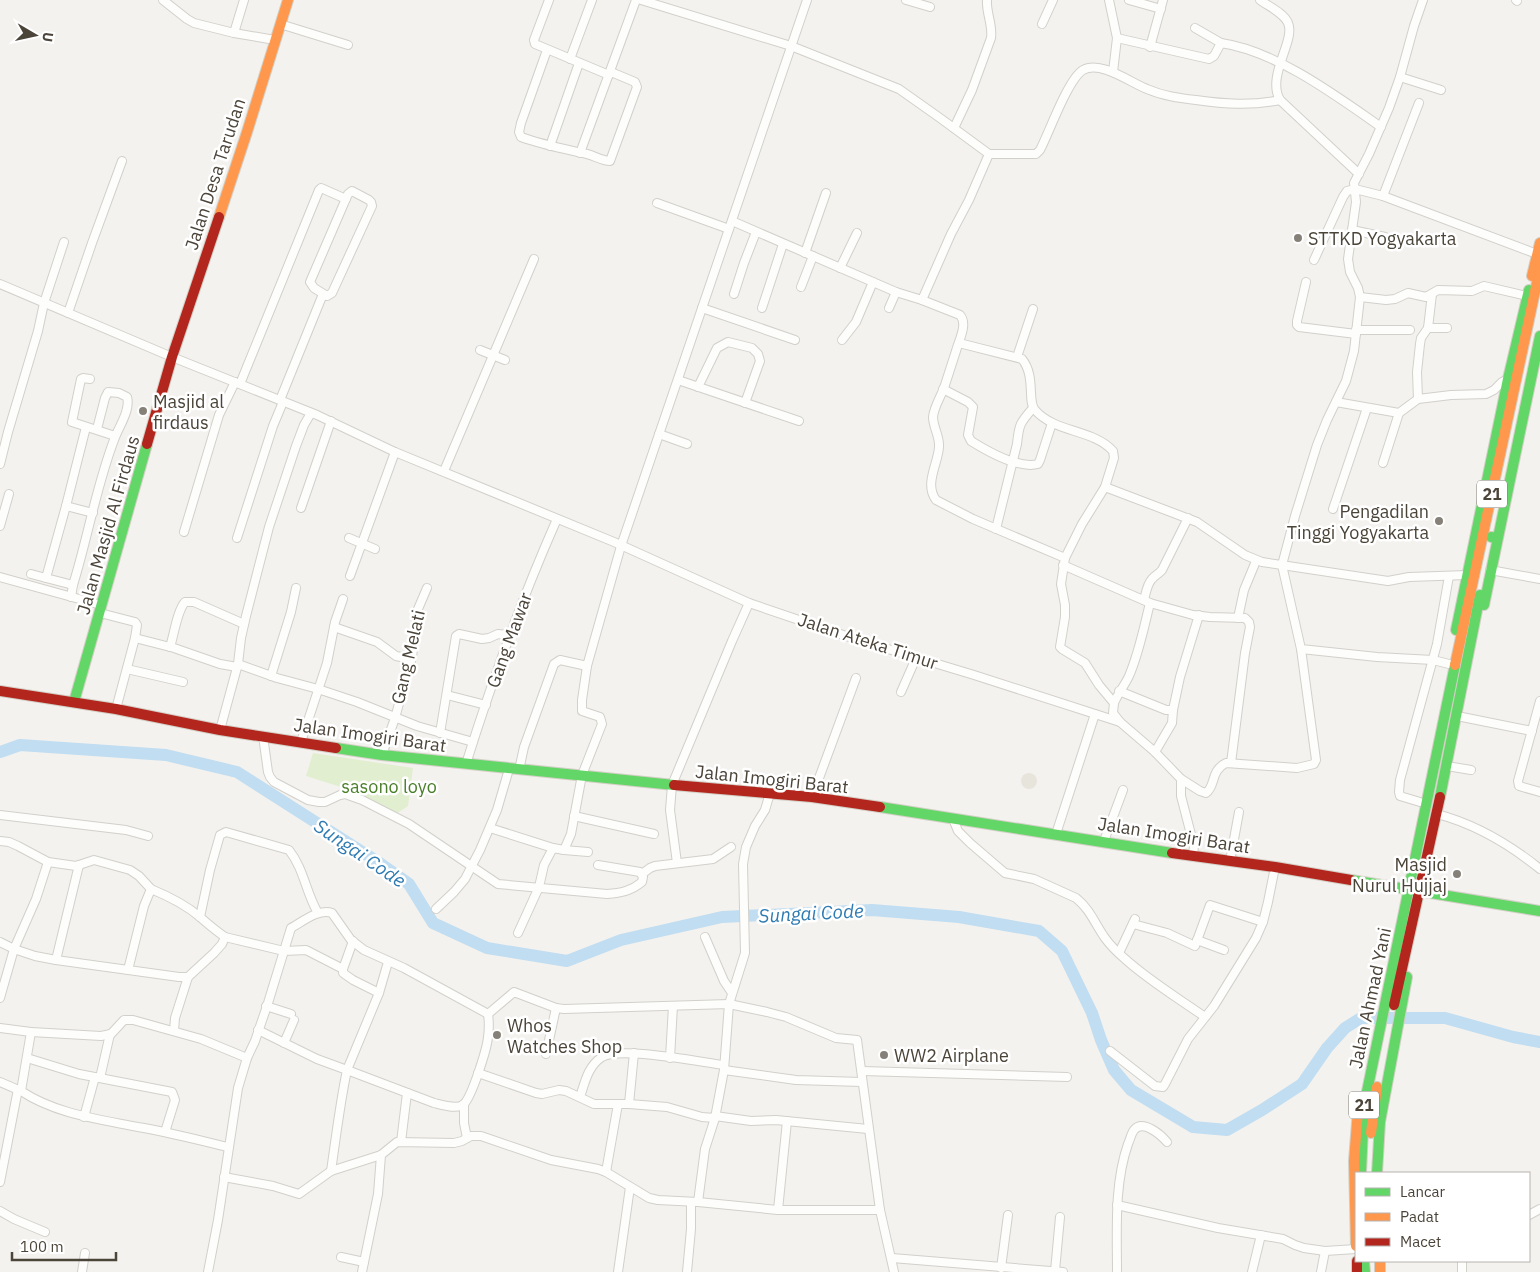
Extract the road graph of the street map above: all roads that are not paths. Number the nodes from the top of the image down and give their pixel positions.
1 (163, 0) edge
2 (244, 0) edge
3 (288, 0) edge
4 (549, 0) edge
5 (592, 0) edge
6 (636, 0) edge
7 (641, 0) edge
8 (807, 0) edge
9 (906, 0) edge
10 (987, 0) edge
11 (1053, 0) edge
12 (1108, 0) edge
13 (1129, 0) edge
14 (1163, 0) edge
15 (1260, 0) edge
16 (1421, 1) edge
17 (930, 7) dead end
18 (1161, 9) junction
19 (280, 24) junction
20 (1042, 24) dead end
21 (1195, 28) dead end
22 (235, 30) junction
23 (1117, 38) junction
24 (275, 40) junction
25 (1220, 43) junction
26 (348, 45) dead end
27 (791, 46) junction
28 (1150, 46) junction
29 (547, 50) junction
30 (570, 59) junction
31 (1280, 62) junction
32 (578, 63) junction
33 (1114, 72) junction
34 (610, 73) junction
35 (1400, 77) junction
36 (1441, 90) dead end
37 (1280, 100) junction
38 (1419, 103) dead end
39 (1381, 127) junction
40 (954, 128) junction
41 (550, 146) junction
42 (580, 153) junction
43 (989, 154) junction
44 (122, 161) dead end
45 (1359, 174) junction
46 (1355, 189) junction
47 (826, 193) dead end
48 (1383, 196) junction
49 (346, 199) junction
50 (658, 203) dead end
51 (730, 225) junction
52 (1352, 230) junction
53 (756, 232) junction
54 (857, 232) dead end
55 (1385, 237) dead end
56 (64, 242) dead end
57 (1540, 243) edge
58 (783, 244) junction
59 (804, 253) junction
60 (1537, 254) junction
61 (813, 256) junction
62 (534, 259) dead end
63 (1314, 260) dead end
64 (840, 268) junction
65 (1540, 268) edge
66 (873, 282) junction
67 (1306, 282) dead end
68 (0, 284) edge
69 (801, 287) dead end
70 (896, 292) junction
71 (322, 294) junction
72 (734, 294) dead end
73 (1432, 294) junction
74 (1527, 296) junction
75 (1360, 297) junction
76 (922, 300) junction
77 (44, 303) junction
78 (1540, 306) edge
79 (702, 308) junction
80 (762, 308) dead end
81 (889, 308) dead end
82 (1033, 309) dead end
83 (68, 313) junction
84 (1428, 328) junction
85 (1448, 328) dead end
86 (1410, 330) dead end
87 (1356, 332) junction
88 (1540, 336) edge
89 (795, 340) dead end
90 (842, 340) dead end
91 (958, 343) junction
92 (480, 350) dead end
93 (493, 355) junction
94 (172, 357) junction
95 (1017, 357) junction
96 (505, 360) dead end
97 (1536, 375) edge
98 (90, 379) dead end
99 (1508, 379) junction
100 (678, 380) junction
101 (237, 383) junction
102 (698, 387) junction
103 (943, 389) junction
104 (1418, 399) junction
105 (282, 401) junction
106 (1336, 402) junction
107 (745, 403) junction
108 (1033, 408) junction
109 (1366, 408) junction
110 (311, 413) junction
111 (1399, 413) junction
112 (799, 421) dead end
113 (331, 422) junction
114 (1052, 423) junction
115 (86, 427) junction
116 (97, 429) junction
117 (659, 434) junction
118 (115, 436) junction
119 (687, 444) dead end
120 (395, 452) junction
121 (1012, 462) junction
122 (1383, 463) dead end
123 (0, 464) edge
124 (444, 471) junction
125 (1105, 487) junction
126 (9, 494) dead end
127 (66, 506) junction
128 (301, 508) dead end
129 (1333, 509) dead end
130 (93, 514) junction
131 (1188, 518) junction
132 (557, 519) junction
133 (0, 526) edge
134 (996, 529) junction
135 (184, 532) dead end
136 (1487, 537) junction
137 (237, 538) dead end
138 (349, 538) dead end
139 (361, 544) junction
140 (621, 546) junction
141 (375, 549) dead end
142 (1256, 561) junction
143 (1064, 562) junction
144 (1282, 565) junction
145 (1490, 570) junction
146 (31, 574) dead end
147 (1467, 575) junction
148 (350, 576) dead end
149 (1449, 576) junction
150 (0, 577) edge
151 (46, 578) junction
152 (1540, 579) edge
153 (73, 585) junction
154 (296, 588) dead end
155 (427, 588) dead end
156 (71, 597) junction
157 (343, 599) dead end
158 (1147, 601) junction
159 (749, 603) junction
160 (100, 609) junction
161 (1199, 616) junction
162 (1238, 618) junction
163 (244, 624) junction
164 (334, 627) junction
165 (510, 636) junction
166 (135, 638) junction
167 (170, 647) junction
168 (1301, 649) junction
169 (916, 658) junction
170 (411, 660) junction
171 (1433, 660) junction
172 (1449, 664) junction
173 (238, 666) junction
174 (587, 666) junction
175 (127, 669) junction
176 (271, 676) junction
177 (856, 678) dead end
178 (183, 682) dead end
179 (318, 689) junction
180 (0, 690) edge
181 (1119, 691) junction
182 (901, 692) dead end
183 (447, 695) junction
184 (1540, 701) edge
185 (74, 702) junction
186 (1114, 703) junction
187 (486, 705) junction
188 (116, 709) junction
189 (1173, 710) junction
190 (1095, 714) junction
191 (394, 718) junction
192 (1444, 719) junction
193 (1459, 719) junction
194 (1120, 722) junction
195 (220, 730) junction
196 (1532, 731) junction
197 (440, 733) junction
198 (263, 736) junction
199 (301, 742) junction
200 (473, 742) junction
201 (1155, 752) junction
202 (382, 755) junction
203 (1231, 763) junction
204 (466, 764) junction
205 (1447, 764) junction
206 (514, 770) junction
207 (1471, 770) dead end
208 (582, 775) junction
209 (1181, 779) junction
210 (672, 785) junction
211 (1123, 790) dead end
212 (1540, 792) edge
213 (770, 793) junction
214 (812, 797) junction
215 (1420, 802) junction
216 (1239, 812) dead end
217 (1437, 814) junction
218 (0, 815) edge
219 (574, 816) junction
220 (952, 819) junction
221 (490, 828) junction
222 (1422, 832) junction
223 (654, 834) dead end
224 (1056, 834) junction
225 (148, 836) dead end
226 (0, 841) edge
227 (1104, 841) junction
228 (731, 847) dead end
229 (553, 848) junction
230 (564, 850) junction
231 (588, 852) dead end
232 (1193, 856) junction
233 (1230, 861) junction
234 (48, 862) junction
235 (677, 863) junction
236 (598, 865) dead end
237 (80, 866) junction
238 (471, 866) junction
239 (1275, 867) junction
240 (1540, 869) edge
241 (642, 874) junction
242 (539, 887) junction
243 (151, 888) junction
244 (1409, 889) junction
245 (1420, 891) junction
246 (436, 909) dead end
247 (1540, 911) edge
248 (318, 913) junction
249 (200, 917) junction
250 (1262, 922) junction
251 (518, 933) dead end
252 (225, 937) junction
253 (705, 937) dead end
254 (1197, 940) junction
255 (353, 941) junction
256 (0, 942) edge
257 (14, 949) junction
258 (1224, 950) dead end
259 (284, 951) junction
260 (1119, 953) junction
261 (56, 960) junction
262 (388, 962) junction
263 (343, 969) junction
264 (128, 970) junction
265 (188, 976) junction
266 (379, 993) junction
267 (732, 993) junction
268 (1396, 995) junction
269 (0, 998) edge
270 (729, 1004) junction
271 (266, 1006) junction
272 (673, 1006) junction
273 (556, 1008) junction
274 (488, 1014) junction
275 (1205, 1017) junction
276 (0, 1028) edge
277 (258, 1030) junction
278 (174, 1031) junction
279 (31, 1032) junction
280 (110, 1034) junction
281 (1384, 1040) junction
282 (284, 1043) junction
283 (1110, 1051) dead end
284 (634, 1053) junction
285 (546, 1054) dead end
286 (27, 1058) junction
287 (247, 1058) junction
288 (670, 1058) junction
289 (724, 1068) junction
290 (347, 1070) junction
291 (862, 1071) junction
292 (478, 1073) junction
293 (98, 1077) junction
294 (1067, 1077) dead end
295 (0, 1082) edge
296 (862, 1082) junction
297 (20, 1090) junction
298 (408, 1093) junction
299 (580, 1097) junction
300 (464, 1104) junction
301 (618, 1104) junction
302 (629, 1104) junction
303 (84, 1117) junction
304 (715, 1117) junction
305 (787, 1121) junction
306 (868, 1129) junction
307 (165, 1132) junction
308 (467, 1138) junction
309 (401, 1142) junction
310 (1167, 1142) dead end
311 (228, 1148) junction
312 (381, 1156) junction
313 (331, 1171) junction
314 (606, 1172) junction
315 (1361, 1172) edge
316 (1369, 1172) edge
317 (1377, 1172) edge
318 (224, 1177) junction
319 (0, 1182) edge
320 (630, 1187) junction
321 (694, 1202) junction
322 (1117, 1205) junction
323 (778, 1210) junction
324 (880, 1210) junction
325 (0, 1211) edge
326 (1008, 1215) dead end
327 (1060, 1217) dead end
328 (1355, 1222) edge
329 (44, 1232) dead end
330 (1261, 1235) junction
331 (1355, 1248) edge
332 (1325, 1251) junction
333 (85, 1253) dead end
334 (341, 1258) dead end
335 (892, 1258) junction
336 (364, 1262) junction
337 (1001, 1268) junction
338 (1059, 1271) edge
339 (82, 1272) edge
340 (208, 1272) edge
341 (362, 1272) edge
342 (618, 1272) edge
343 (687, 1272) edge
344 (894, 1272) edge
345 (1117, 1272) edge
346 (1252, 1272) edge
347 (1321, 1272) edge

1 - 22 street
2 - 22 street
3 - 19 main road, Jalan Desa Tarudan
4 - 29 street
5 - 30 street
6 - 34 street
7 - 27 street
8 - 27 street
9 - 17 street
10 - 40 street
11 - 20 street
12 - 23 street
13 - 18 street
14 - 18 street
15 - 31 street
16 - 35 street
18 - 28 street
19 - 24 main road, Jalan Desa Tarudan
19 - 26 street
21 - 25 street
22 - 24 street
23 - 28 street
23 - 33 street
24 - 94 main road, Jalan Desa Tarudan
25 - 28 street
25 - 31 street
27 - 40 street
27 - 51 street
29 - 30 street
29 - 41 street
30 - 32 street
31 - 37 street
31 - 39 street
32 - 34 street
32 - 41 street
33 - 37 street
33 - 43 street
34 - 42 street
34 - 42 street
35 - 36 street
35 - 39 street
37 - 45 street
38 - 48 street
39 - 45 street
40 - 43 street
41 - 42 street
43 - 76 street
44 - 83 street
45 - 46 street
46 - 48 street
46 - 52 street
46 - 63 street
47 - 59 street
48 - 60 street
49 - 71 street
49 - 71 street
49 - 101 street
50 - 51 street
51 - 53 street
51 - 79 street
52 - 55 street
52 - 75 street
53 - 58 street
53 - 72 street
54 - 64 street
56 - 77 street
57 - 60 main road
58 - 59 street
58 - 80 street
59 - 61 street
60 - 74 main road
61 - 64 street
61 - 69 street
62 - 93 street
64 - 66 street
65 - 136 main road, 21
66 - 70 street
66 - 90 street
67 - 87 street
68 - 77 street, Jalan Ateka Timur
70 - 76 street
70 - 81 street
71 - 105 street
73 - 74 street
73 - 75 street
73 - 84 street
74 - 99 main road
75 - 87 street
76 - 91 street
77 - 83 street, Jalan Ateka Timur
77 - 123 street
78 - 136 main road, 21
79 - 89 street
79 - 100 street
82 - 95 street
83 - 94 street, Jalan Ateka Timur
84 - 85 street
84 - 104 street
86 - 87 street
87 - 106 street
88 - 97 main road
91 - 95 street
91 - 103 street
92 - 93 street
93 - 96 street
93 - 124 street
94 - 101 street, Jalan Ateka Timur
94 - 160 main road, Jalan Masjid Al Firdaus
95 - 108 street
97 - 136 main road
98 - 115 street
99 - 104 street
99 - 136 main road
100 - 102 street
100 - 117 street
101 - 105 street, Jalan Ateka Timur
101 - 135 street
102 - 107 street
102 - 107 street
103 - 121 street
103 - 134 street
104 - 111 street
105 - 110 street, Jalan Ateka Timur
105 - 137 street
106 - 109 street
106 - 144 street
107 - 112 street
108 - 114 street
108 - 121 street
109 - 111 street
109 - 129 street
110 - 113 street, Jalan Ateka Timur
110 - 163 street
111 - 122 street
113 - 120 street, Jalan Ateka Timur
113 - 128 street
114 - 121 street
114 - 125 street
115 - 116 street
115 - 127 street
116 - 118 street
116 - 118 street
117 - 119 street
117 - 140 street
118 - 130 street
120 - 124 street, Jalan Ateka Timur
120 - 139 street
121 - 134 street
124 - 132 street, Jalan Ateka Timur
125 - 131 street
125 - 143 street
126 - 133 street
127 - 130 street
127 - 151 street
130 - 153 street
131 - 142 street
131 - 158 street
132 - 140 street, Jalan Ateka Timur
132 - 165 street, Gang Mawar
134 - 143 street
136 - 145 main road
136 - 147 main road
136 - 192 main road, 21
136 - 193 main road, 21
138 - 139 street
139 - 141 street
139 - 148 street
140 - 159 street, Jalan Ateka Timur
140 - 174 street
142 - 144 street
142 - 162 street
143 - 158 street
143 - 186 street
144 - 149 street
144 - 168 street
145 - 152 street
145 - 193 main road
146 - 151 street
147 - 149 street
147 - 172 main road
149 - 171 street
150 - 156 street
151 - 153 street
153 - 156 street
154 - 176 street
155 - 170 street, Gang Melati
156 - 160 street
157 - 164 street
158 - 161 street
158 - 181 street
159 - 169 street, Jalan Ateka Timur
159 - 210 street
160 - 166 street
160 - 185 main road, Jalan Masjid Al Firdaus
161 - 162 street
161 - 189 street
162 - 203 street
163 - 167 street
163 - 173 street
164 - 170 street
164 - 179 street
165 - 183 street
165 - 187 street, Gang Mawar
166 - 167 street
166 - 175 street
167 - 173 street
168 - 171 street
168 - 203 street
169 - 182 street
169 - 190 street, Jalan Ateka Timur
170 - 191 street, Gang Melati
171 - 172 street
171 - 215 street
172 - 215 main road
173 - 176 street
173 - 195 street
174 - 206 street
174 - 208 street
175 - 178 street
175 - 188 street
176 - 179 street
177 - 214 street
179 - 191 street
179 - 199 street
180 - 185 main road, Jalan Imogiri Barat
181 - 186 street
181 - 189 street
183 - 187 street
183 - 197 street
184 - 196 street
185 - 188 main road, Jalan Imogiri Barat
186 - 194 street
187 - 200 street, Gang Mawar
188 - 195 main road, Jalan Imogiri Barat
189 - 201 street
190 - 194 street, Jalan Ateka Timur
190 - 224 street
191 - 197 street
191 - 202 street, Gang Melati
192 - 193 main road
192 - 222 main road, 21
193 - 196 street
193 - 205 main road, 21
194 - 201 street
195 - 198 main road, Jalan Imogiri Barat
196 - 212 street
197 - 200 street
198 - 199 main road, Jalan Imogiri Barat
198 - 238 street
199 - 202 main road, Jalan Imogiri Barat
200 - 204 street, Gang Mawar
201 - 209 street
202 - 204 main road, Jalan Imogiri Barat
203 - 209 street
204 - 206 main road, Jalan Imogiri Barat
205 - 207 street
205 - 217 main road, 21
206 - 208 main road, Jalan Imogiri Barat
206 - 221 street
208 - 210 main road, Jalan Imogiri Barat
208 - 219 street
209 - 232 street
210 - 213 main road, Jalan Imogiri Barat
210 - 235 street
211 - 227 street
213 - 214 main road, Jalan Imogiri Barat
213 - 267 street
214 - 220 main road, Jalan Imogiri Barat
215 - 222 main road
216 - 233 street
217 - 240 street
217 - 245 main road, 21
218 - 225 street
219 - 223 street
219 - 230 street
220 - 224 main road, Jalan Imogiri Barat
220 - 260 street
221 - 229 street
221 - 238 street
222 - 244 main road, 21
224 - 227 main road, Jalan Imogiri Barat
226 - 234 street
227 - 232 main road, Jalan Imogiri Barat
228 - 235 street
229 - 230 street
229 - 242 street
230 - 231 street
232 - 233 main road, Jalan Imogiri Barat
233 - 239 main road, Jalan Imogiri Barat
234 - 237 street
234 - 257 street
235 - 241 street
236 - 241 street
237 - 243 street
237 - 261 street
238 - 242 street
238 - 246 street
239 - 244 main road, Jalan Imogiri Barat
239 - 250 street
241 - 242 street
242 - 251 street
243 - 249 street
243 - 264 street
244 - 245 main road, Jalan Imogiri Barat
244 - 268 main road, Jalan Ahmad Yani / 21
245 - 247 main road, Jalan Imogiri Barat
245 - 268 main road, Jalan Ahmad Yani / 21
248 - 249 street
248 - 255 street
248 - 259 street
249 - 252 street
250 - 254 street
250 - 275 street
252 - 259 street
252 - 265 street
253 - 267 street
254 - 258 street
254 - 260 street
255 - 262 street
255 - 263 street
256 - 257 street
257 - 261 street
257 - 269 street
259 - 263 street
259 - 271 street
260 - 275 street
261 - 264 street
262 - 266 street
262 - 274 street
263 - 266 street
264 - 265 street
265 - 278 street
266 - 290 street
267 - 270 street
268 - 281 main road, Jalan Ahmad Yani / 21
268 - 281 main road
270 - 272 street
270 - 289 street
270 - 291 street
271 - 277 street
271 - 282 street
272 - 273 street
272 - 288 street
273 - 274 street
273 - 285 street
274 - 292 street
275 - 283 street
276 - 279 street
277 - 282 street
277 - 287 street
278 - 280 street
278 - 287 street
279 - 280 street
279 - 286 street
280 - 293 street
281 - 315 main road, Jalan Ahmad Yani / 21
281 - 316 main road, Jalan Ahmad Yani / 21
281 - 317 main road
281 - 328 main road
282 - 290 street
284 - 288 street
284 - 299 street
284 - 302 street
286 - 293 street
286 - 297 street
287 - 311 street
288 - 289 street
289 - 296 street
289 - 304 street
290 - 298 street
290 - 313 street
291 - 294 street
291 - 296 street
292 - 299 street
292 - 300 street
293 - 303 street
293 - 307 street
295 - 297 street
296 - 306 street
297 - 303 street
297 - 319 street
298 - 300 street
298 - 309 street
299 - 301 street
300 - 308 street
301 - 302 street
301 - 314 street
302 - 304 street
303 - 307 street
304 - 305 street
304 - 321 street
305 - 306 street
305 - 323 street
306 - 324 street
307 - 311 street
308 - 309 street
308 - 314 street
309 - 312 street
310 - 322 street
311 - 318 street
312 - 313 street
312 - 336 street
313 - 318 street
314 - 320 street
318 - 340 street
320 - 321 street
320 - 342 street
321 - 323 street
321 - 343 street
322 - 330 street
322 - 345 street
323 - 324 street
324 - 335 street
325 - 329 street
326 - 337 street
327 - 338 street
330 - 332 street
330 - 346 street
331 - 332 street
332 - 347 street
333 - 339 street
334 - 336 street
335 - 337 street
335 - 344 street
336 - 341 street
337 - 338 street

